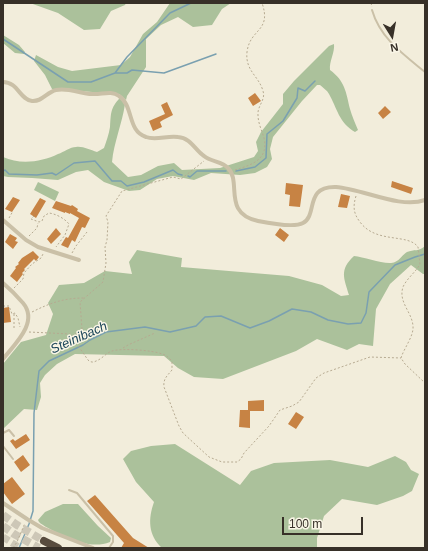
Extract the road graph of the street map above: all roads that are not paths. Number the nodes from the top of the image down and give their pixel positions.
1 (372, 10) dead end
2 (425, 72) edge
3 (3, 82) edge
4 (425, 200) edge
5 (5, 220) edge
6 (79, 260) dead end
7 (3, 283) edge
8 (4, 356) edge
9 (3, 433) edge
10 (14, 436) dead end
11 (3, 446) edge
12 (13, 459) dead end
13 (69, 490) dead end
14 (3, 503) edge
15 (44, 541) tunnel mouth
16 (58, 548) edge
17 (93, 548) edge
18 (109, 548) edge

1 - 2 lane
3 - 4 street
5 - 6 street
7 - 8 street
9 - 10 lane
11 - 12 lane
13 - 18 lane
14 - 17 street
15 - 16 highway

